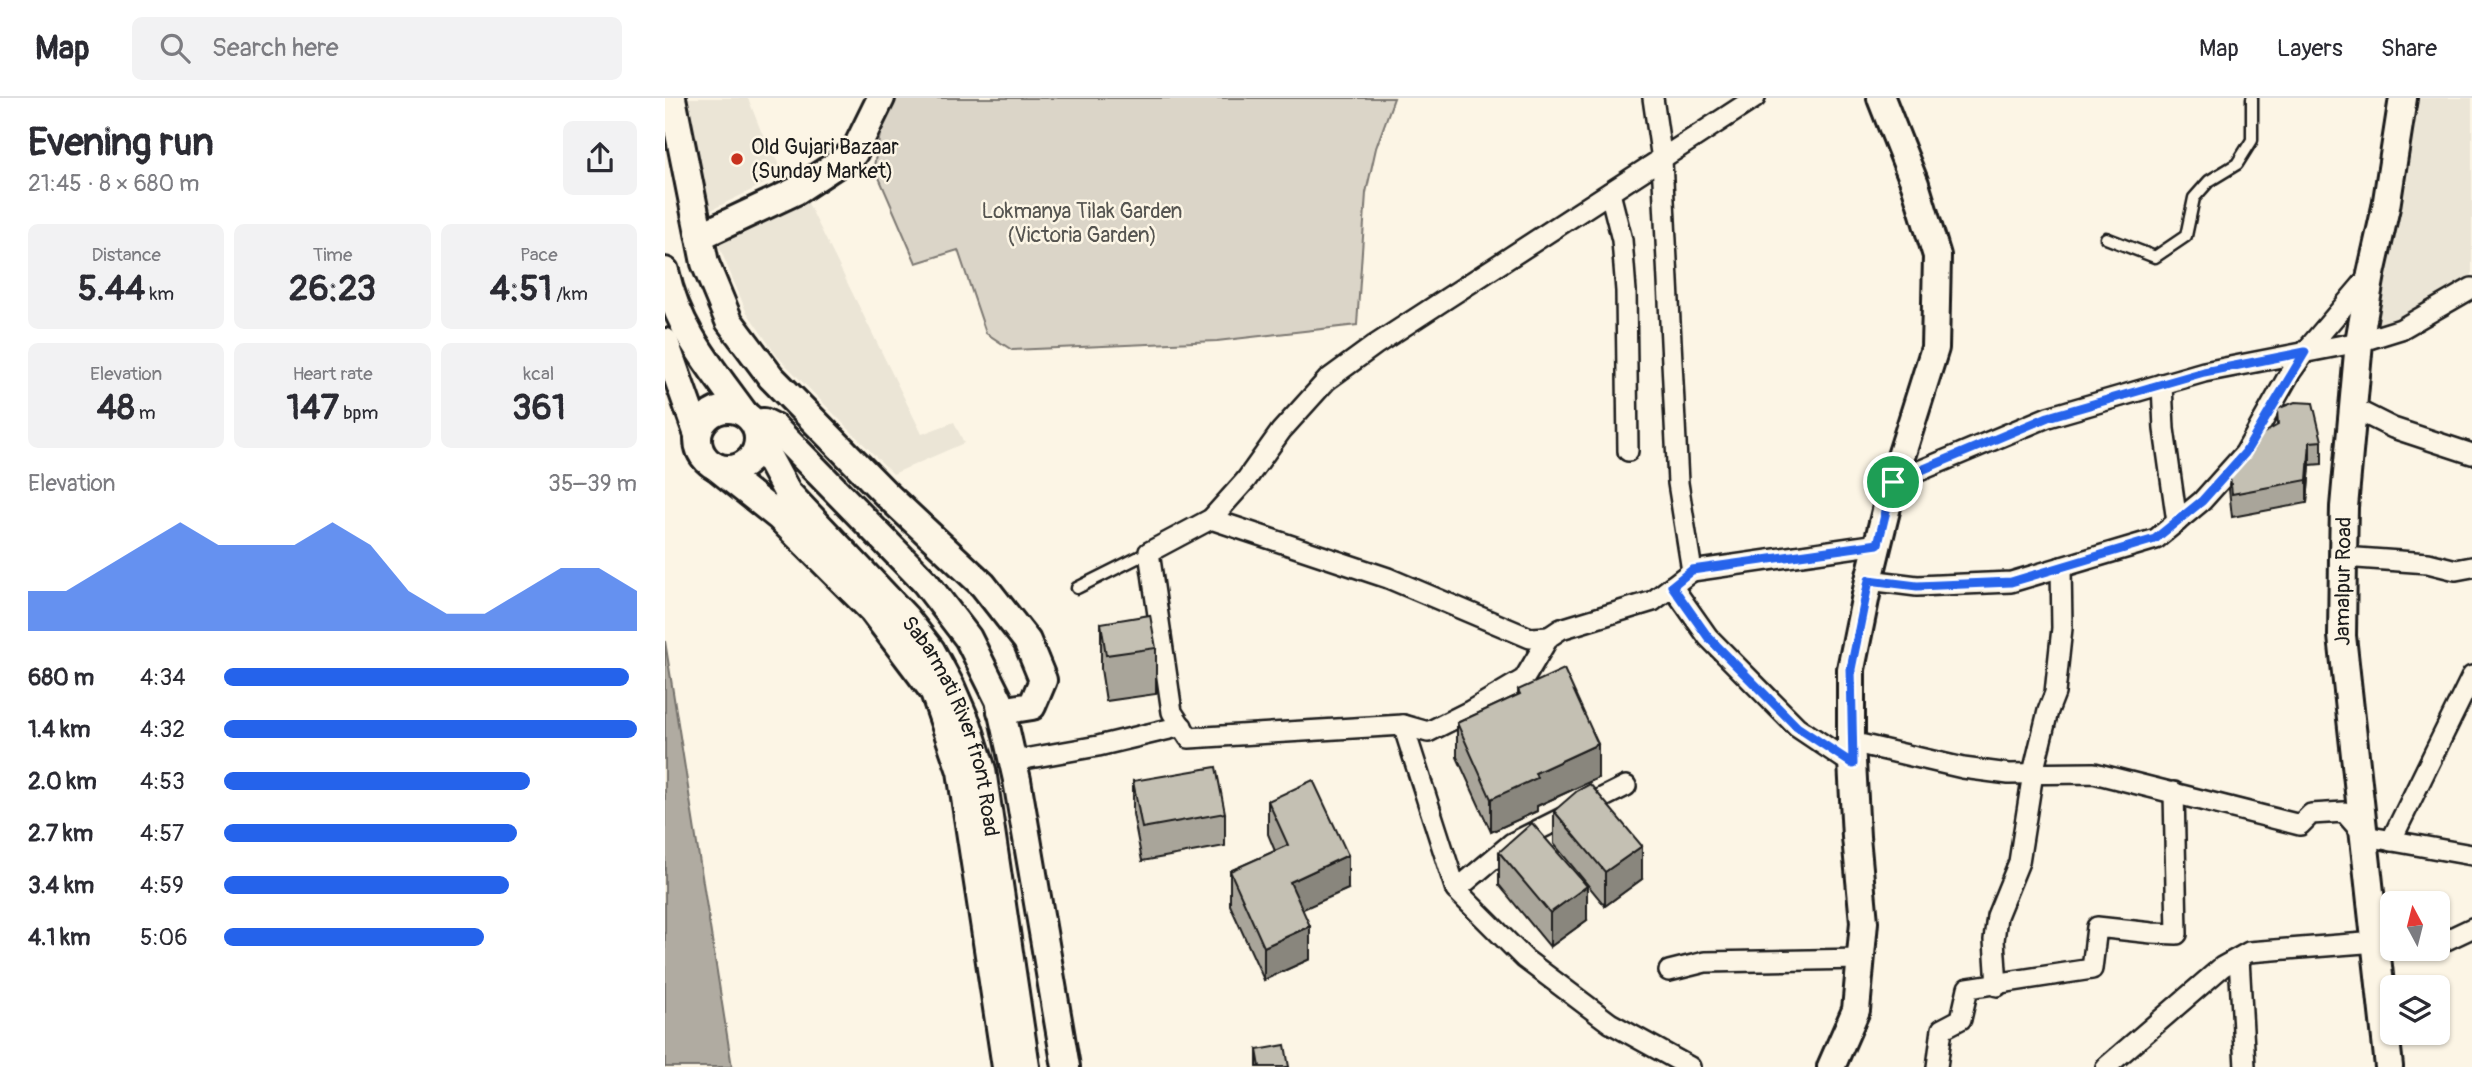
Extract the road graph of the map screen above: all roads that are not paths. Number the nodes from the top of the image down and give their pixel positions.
1 (672, 98) edge
2 (881, 98) edge
3 (1653, 98) edge
4 (1755, 98) edge
5 (1881, 98) edge
6 (2252, 98) edge
7 (2403, 98) edge
8 (1662, 160) junction
9 (1609, 193) junction
10 (700, 236) junction
11 (2106, 239) dead end
12 (665, 271) edge
13 (2371, 274) junction
14 (2472, 288) edge
15 (665, 342) edge
16 (2359, 342) junction
17 (2305, 352) junction
18 (2162, 384) junction
19 (2353, 408) junction
20 (752, 425) junction
21 (698, 435) junction
22 (1628, 451) dead end
23 (2472, 454) edge
24 (715, 466) junction
25 (1893, 482) junction
26 (1211, 519) junction
27 (2177, 522) junction
28 (1878, 544) junction
29 (1149, 552) junction
30 (2343, 557) junction
31 (2061, 567) junction
32 (2472, 567) edge
33 (1692, 570) junction
34 (1869, 580) junction
35 (1672, 586) junction
36 (1077, 588) dead end
37 (1549, 637) junction
38 (2472, 676) edge
39 (1001, 711) junction
40 (1403, 725) junction
41 (1182, 726) junction
42 (1852, 753) junction
43 (1013, 761) junction
44 (2033, 773) junction
45 (1626, 786) dead end
46 (2174, 792) junction
47 (2378, 838) junction
48 (2472, 855) edge
49 (1455, 890) junction
50 (2382, 891) edge
51 (2472, 928) edge
52 (2450, 938) edge
53 (2380, 943) edge
54 (2239, 958) junction
55 (1861, 959) junction
56 (2386, 961) edge
57 (1669, 971) dead end
58 (1997, 986) junction
59 (1006, 1067) edge
60 (1026, 1067) edge
61 (1066, 1067) edge
62 (1690, 1067) edge
63 (1831, 1067) edge
64 (1937, 1067) edge
65 (2106, 1067) edge
66 (2245, 1067) edge
67 (2389, 1067) edge

1 - 10 main road
2 - 10 main road
3 - 8 street
4 - 8 street
5 - 25 main road
6 - 11 lane
7 - 13 main road, Jamalpur Road
8 - 9 street
8 - 33 street
9 - 22 street
9 - 26 street
10 - 39 main road
12 - 20 main road, Sabarmati River front Road
13 - 16 main road, Jamalpur Road
13 - 17 street
14 - 16 street
15 - 21 main road
16 - 17 street
16 - 19 main road, Jamalpur Road
17 - 18 street
17 - 27 street
18 - 25 street
18 - 27 street
19 - 23 street
19 - 30 main road, Jamalpur Road
20 - 21 main road
20 - 24 main road
20 - 39 main road
20 - 60 main road, Sabarmati River front Road
21 - 24 main road
24 - 59 main road
25 - 28 main road
26 - 29 street
26 - 37 street
27 - 31 street
28 - 33 street
28 - 34 main road
29 - 36 lane
29 - 41 street
30 - 32 street
30 - 47 main road, Jamalpur Road
31 - 34 street
31 - 44 street
33 - 35 street
34 - 42 main road
35 - 37 street
35 - 42 street
37 - 40 street
38 - 47 street
39 - 43 main road
40 - 41 street
40 - 49 street
41 - 43 street
42 - 44 street
42 - 55 main road
43 - 61 main road
44 - 46 street
44 - 58 street
45 - 49 street
46 - 47 street
46 - 58 street
47 - 48 street
47 - 50 main road, Jamalpur Road
49 - 62 street
51 - 52 street
53 - 54 street
54 - 65 street
54 - 66 street
55 - 57 street
55 - 63 main road
56 - 67 main road, Jamalpur Road
58 - 64 street

